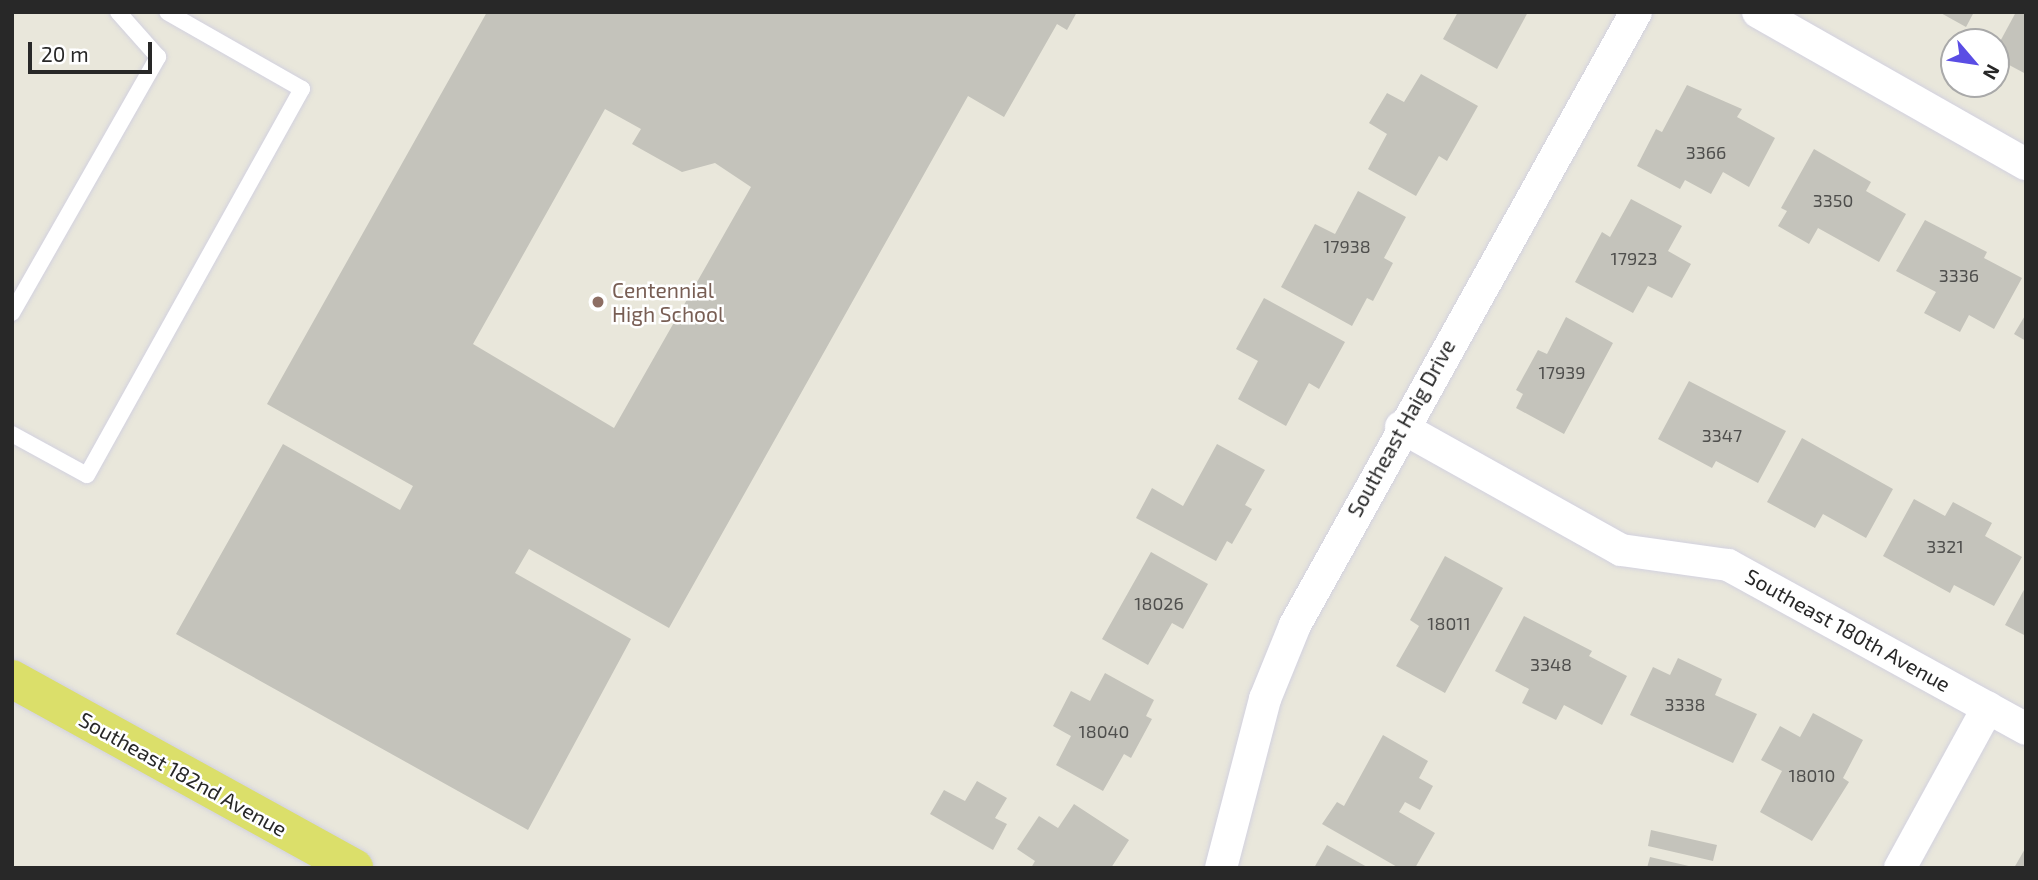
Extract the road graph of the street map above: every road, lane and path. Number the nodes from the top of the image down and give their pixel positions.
1 (118, 12) edge
2 (167, 12) edge
3 (1636, 12) edge
4 (1758, 12) edge
5 (2026, 164) edge
6 (12, 313) edge
7 (1401, 427) junction
8 (12, 433) edge
9 (12, 680) edge
10 (1988, 707) junction
11 (2026, 729) edge
12 (354, 868) edge
13 (1221, 868) edge
14 (1900, 868) edge

1 - 6 lane
2 - 8 lane
3 - 7 street, Southeast Haig Drive
4 - 5 street
7 - 10 street, Southeast 180th Avenue
7 - 13 street, Southeast Haig Drive
9 - 12 main road, Southeast 182nd Avenue
10 - 11 street, Southeast 180th Avenue
10 - 14 street

